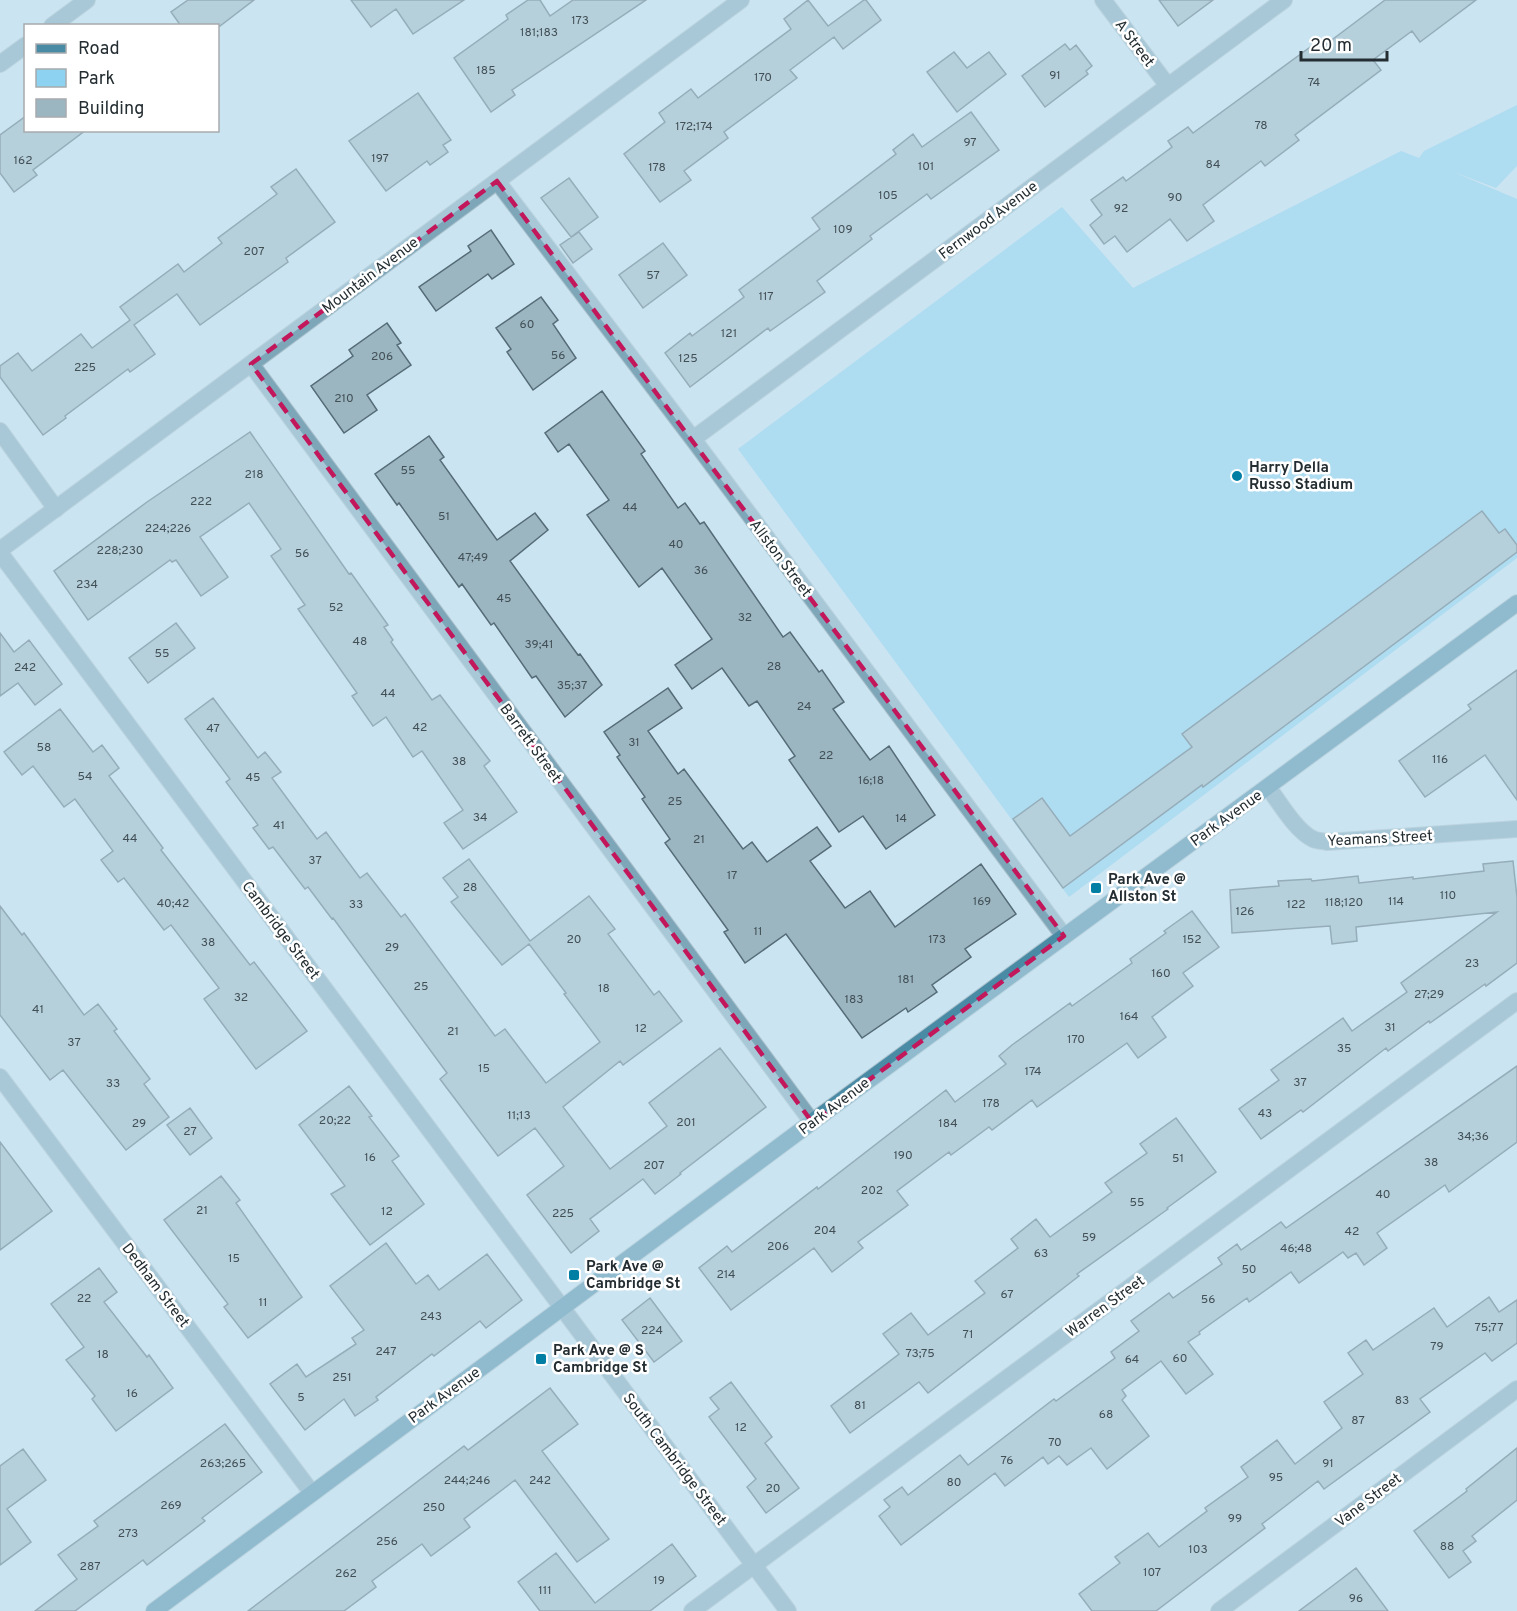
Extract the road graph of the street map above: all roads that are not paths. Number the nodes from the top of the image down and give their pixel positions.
1 (87, 0) edge
2 (741, 0) edge
3 (1103, 0) edge
4 (1284, 0) edge
5 (55, 24) edge
6 (24, 46) edge
7 (0, 64) edge
8 (1168, 86) junction
9 (497, 181) junction
10 (251, 363) junction
11 (0, 431) edge
12 (693, 439) junction
13 (56, 509) junction
14 (0, 551) edge
15 (1517, 603) edge
16 (1268, 787) junction
17 (1517, 830) edge
18 (1064, 936) junction
19 (1517, 1001) edge
20 (0, 1077) edge
21 (812, 1122) junction
22 (563, 1308) junction
23 (1517, 1389) edge
24 (312, 1493) junction
25 (754, 1565) junction
26 (154, 1611) edge
27 (692, 1611) edge
28 (788, 1611) edge
29 (1219, 1611) edge

1 - 5 street
2 - 9 street, Mountain Avenue
3 - 8 street, A Street
4 - 8 street, Fernwood Avenue
6 - 7 street
8 - 12 street, Fernwood Avenue
9 - 10 street, Mountain Avenue
9 - 12 street, Allston Street
10 - 13 street, Mountain Avenue
10 - 21 street, Barrett Street
11 - 13 street
12 - 18 street, Allston Street
13 - 14 street, Mountain Avenue
14 - 22 street, Cambridge Street
15 - 16 main road, Park Avenue
16 - 17 street, Yeamans Street
16 - 18 main road, Park Avenue
18 - 21 main road, Park Avenue
19 - 25 street, Warren Street
20 - 24 street, Dedham Street
21 - 22 main road, Park Avenue
22 - 24 main road, Park Avenue
22 - 25 street, South Cambridge Street
23 - 29 street, Vane Street
24 - 26 main road, Park Avenue
25 - 27 street, Warren Street
25 - 28 street, South Cambridge Street

